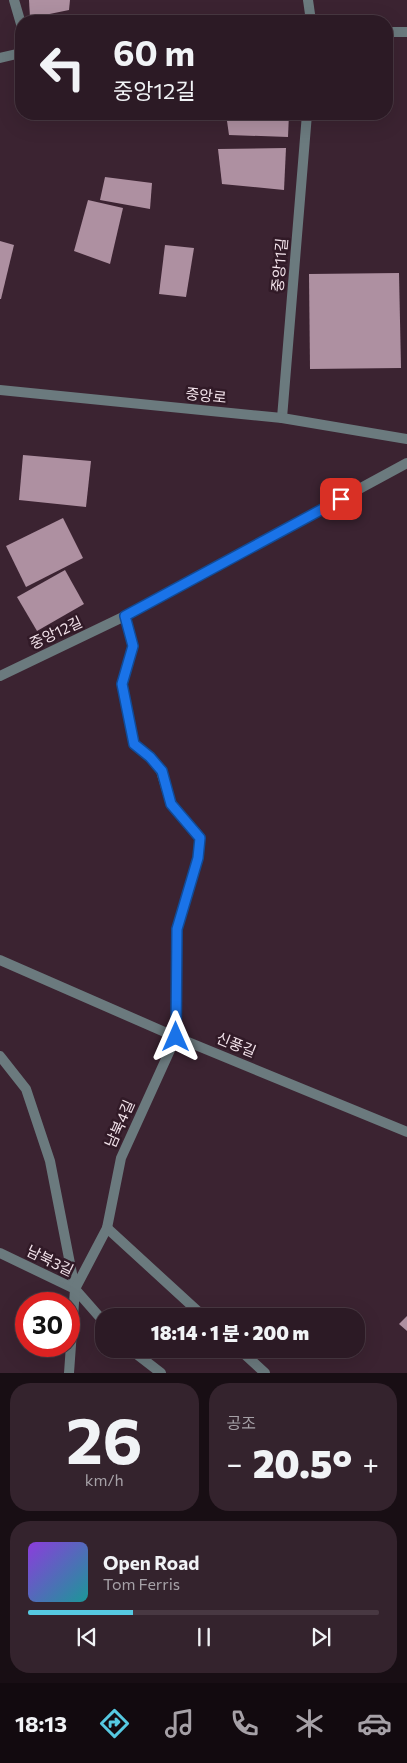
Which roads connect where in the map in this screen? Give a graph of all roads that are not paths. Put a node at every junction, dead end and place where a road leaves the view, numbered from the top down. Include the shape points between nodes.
1 (14, 0) edge
2 (308, 0) edge
3 (18, 15) edge
4 (310, 15) edge
5 (393, 32) edge
6 (407, 32) edge
7 (15, 54) edge
8 (0, 58) edge
9 (307, 120) edge
10 (0, 390) edge
11 (282, 418) junction
12 (407, 439) edge
13 (407, 463) edge
14 (125, 616) junction
15 (0, 676) edge
16 (0, 960) edge
17 (176, 1037) junction
18 (0, 1056) edge
19 (407, 1132) edge
20 (107, 1228) junction
21 (0, 1253) edge
22 (75, 1290) junction
23 (195, 1308) edge
24 (95, 1312) edge
25 (142, 1358) edge
26 (249, 1358) edge
27 (69, 1373) edge
28 (161, 1373) edge
29 (265, 1373) edge

1 - 3 street
2 - 4 street
5 - 6 street
7 - 8 street
9 - 11 street, 중앙11길
10 - 11 street, 중앙로
11 - 12 street, 중앙로
13 - 14 street, 중앙12길
14 - 15 street, 중앙12길
14 - 17 street via 133,646 122,684 134,744 162,771 171,804 200,838 198,858 177,929
16 - 17 street, 신풍길
17 - 19 street, 신풍길
17 - 20 street, 남북4길 via 121,1158
18 - 22 street via 26,1088 50,1161
20 - 22 street, 남북4길
20 - 23 street
21 - 22 street, 남북3길
22 - 24 street, 남북3길
22 - 27 street, 남북4길
25 - 28 street
26 - 29 street

